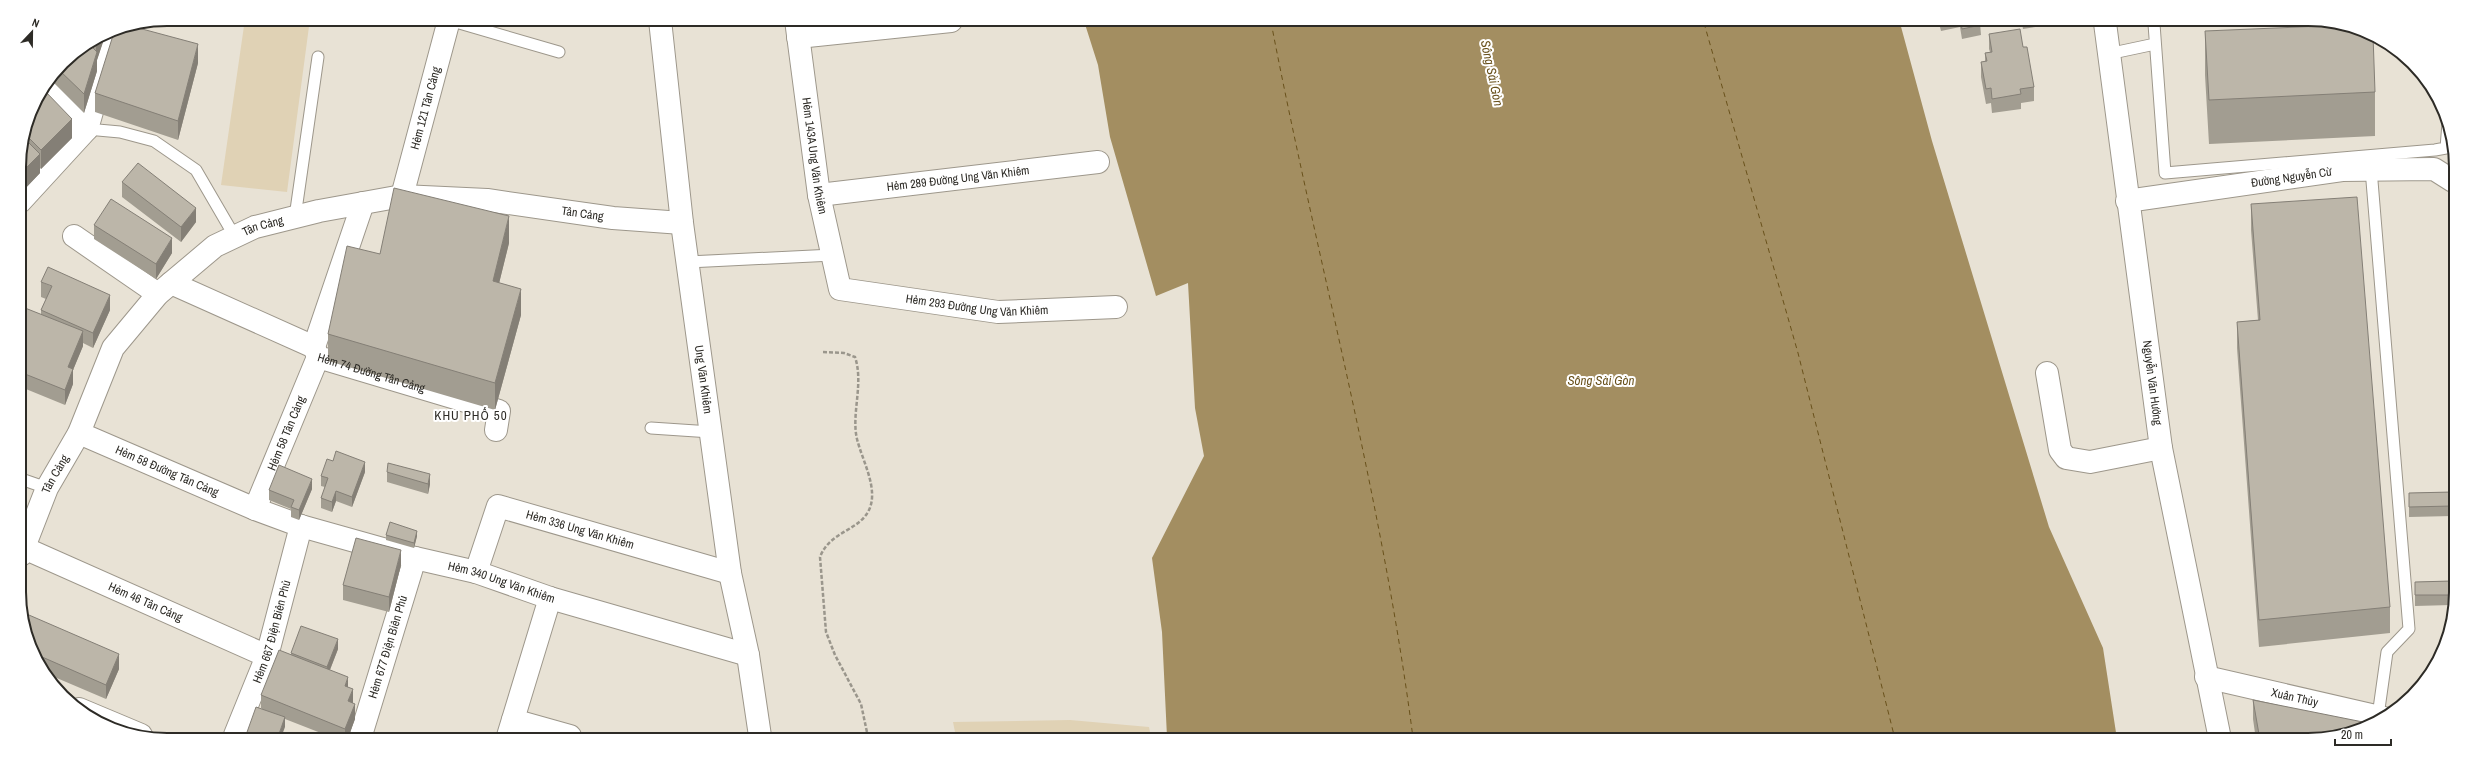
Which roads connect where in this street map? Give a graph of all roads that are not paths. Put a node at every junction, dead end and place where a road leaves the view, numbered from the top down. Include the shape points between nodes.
1 (447, 26) edge
2 (470, 26) edge
3 (661, 26) edge
4 (855, 26) edge
5 (2105, 26) edge
6 (2154, 26) edge
7 (797, 29) edge
8 (114, 37) edge
9 (2156, 44) junction
10 (560, 52) dead end
11 (2108, 54) junction
12 (318, 57) dead end
13 (49, 91) edge
14 (86, 129) junction
15 (2446, 142) edge
16 (2435, 160) junction
17 (1098, 162) dead end
18 (2371, 169) junction
19 (2449, 176) edge
20 (26, 195) edge
21 (819, 195) junction
22 (402, 196) junction
23 (2127, 201) junction
24 (363, 203) junction
25 (295, 217) junction
26 (682, 223) junction
27 (74, 236) dead end
28 (235, 237) junction
29 (833, 255) junction
30 (688, 262) junction
31 (165, 289) junction
32 (840, 290) joint
33 (1116, 307) dead end
34 (316, 352) junction
35 (2047, 373) dead end
36 (651, 428) dead end
37 (496, 430) dead end
38 (711, 432) junction
39 (79, 433) junction
40 (2161, 448) junction
41 (26, 481) edge
42 (47, 488) junction
43 (255, 509) junction
44 (301, 526) junction
45 (26, 544) edge
46 (26, 553) edge
47 (415, 558) junction
48 (476, 572) junction
49 (730, 573) junction
50 (550, 598) junction
51 (748, 655) junction
52 (268, 656) junction
53 (2206, 677) junction
54 (2381, 712) edge
55 (2375, 716) edge
56 (511, 728) edge
57 (236, 733) edge
58 (362, 733) edge
59 (548, 733) edge
60 (760, 733) edge
61 (2218, 733) edge

1 - 22 street, Hẻm 121 Tân Cảng
2 - 10 lane
3 - 26 street, Ung Văn Khiêm
4 - 7 street
5 - 11 street, Nguyễn Văn Hưởng
6 - 9 lane
7 - 21 street, Hẻm 143A Ung Văn Khiêm
8 - 14 street
9 - 11 lane
9 - 16 lane via 2165,173
11 - 23 street, Nguyễn Văn Hưởng
12 - 25 lane
13 - 14 street
14 - 20 street
14 - 28 lane via 120,132 154,140 196,170
15 - 16 lane via 2446,148
16 - 18 street, Đường Nguyễn Cừ
16 - 19 street
17 - 21 street, Hẻm 289 Đường Ung Văn Khiêm
18 - 23 street, Đường Nguyễn Cừ via 2342,170
18 - 54 lane via 2409,629 2387,652
21 - 29 street, Hẻm 143A Ung Văn Khiêm
22 - 24 street, Tân Cảng
22 - 26 street, Tân Cảng via 487,200 613,218
23 - 40 street, Nguyễn Văn Hưởng
24 - 25 street, Tân Cảng
24 - 34 street
25 - 28 street, Tân Cảng via 255,227
26 - 30 street, Ung Văn Khiêm
27 - 31 street, Hẻm 74 Đường Tân Cảng
28 - 31 street, Tân Cảng via 215,246
29 - 30 lane
29 - 32 street, Hẻm 143A Ung Văn Khiêm
30 - 38 street, Ung Văn Khiêm
31 - 34 street, Hẻm 74 Đường Tân Cảng
31 - 39 street, Tân Cảng via 113,348
32 - 33 street, Hẻm 293 Đường Ung Văn Khiêm via 998,312
34 - 37 street, Hẻm 74 Đường Tân Cảng via 499,411
34 - 43 street, Hẻm 58 Tân Cảng
35 - 40 street via 2060,450 2066,458 2090,462
36 - 38 lane
38 - 49 street, Ung Văn Khiêm
39 - 42 street, Tân Cảng
39 - 43 street, Hẻm 58 Đường Tân Cảng
40 - 53 street, Nguyễn Văn Hưởng
41 - 42 lane
42 - 45 street, Tân Cảng
43 - 44 street, Hẻm 340 Ung Văn Khiêm
44 - 47 street, Hẻm 340 Ung Văn Khiêm
44 - 52 street, Hẻm 667 Điện Biên Phủ
46 - 52 street, Hẻm 46 Tân Cảng
47 - 48 street, Hẻm 340 Ung Văn Khiêm
47 - 58 street, Hẻm 677 Điện Biên Phủ
48 - 49 street, Hẻm 336 Ung Văn Khiêm via 498,506
48 - 50 street, Hẻm 340 Ung Văn Khiêm
49 - 51 street, Ung Văn Khiêm
50 - 51 street, Hẻm 340 Ung Văn Khiêm
50 - 56 street
51 - 60 street, Ung Văn Khiêm
52 - 57 street, Hẻm 667 Điện Biên Phủ
53 - 55 street, Xuân Thủy
53 - 61 street, Nguyễn Văn Hưởng
56 - 59 street

